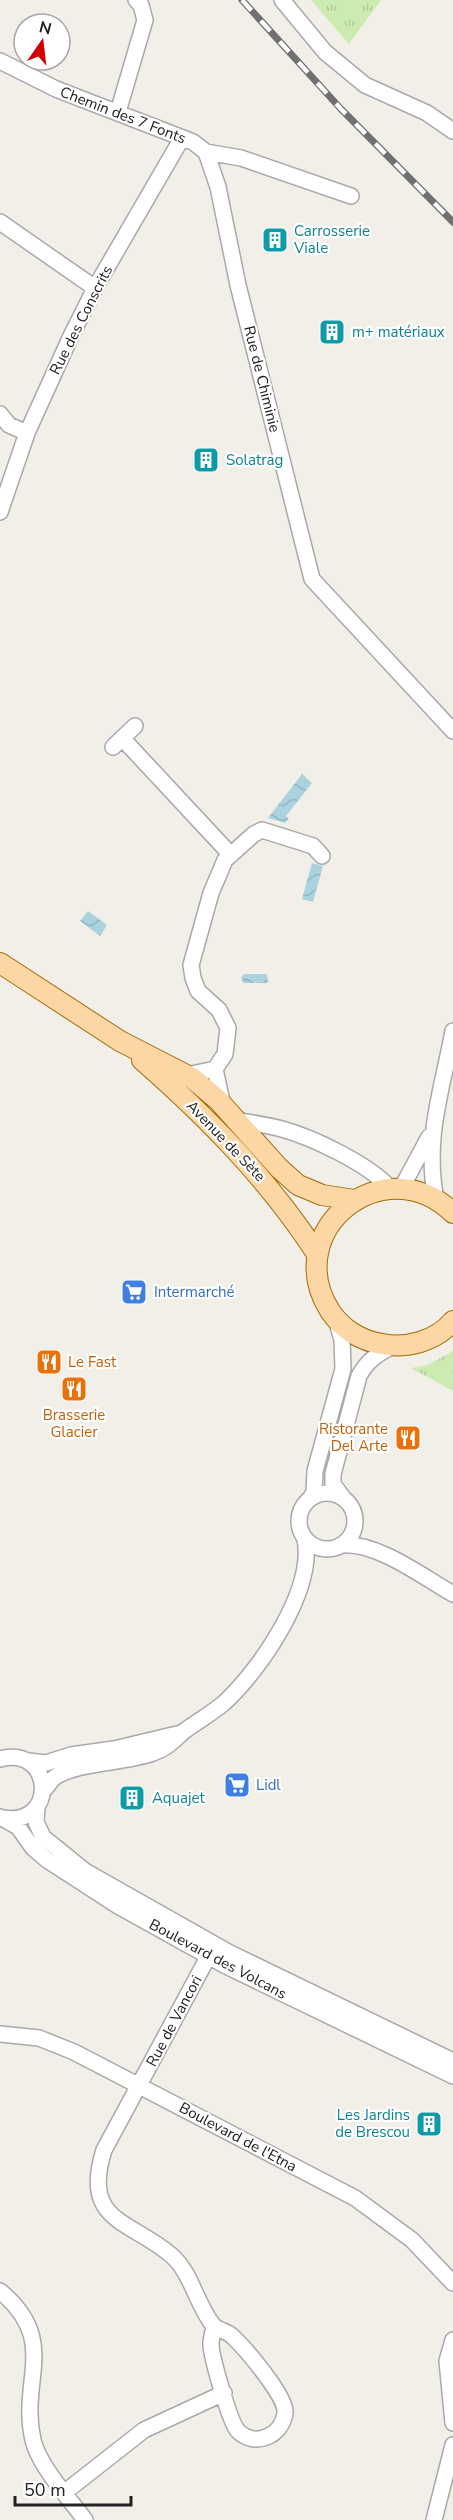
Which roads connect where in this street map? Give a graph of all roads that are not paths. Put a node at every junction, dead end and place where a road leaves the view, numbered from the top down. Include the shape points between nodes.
1 (136, 0) edge
2 (282, 0) edge
3 (0, 61) edge
4 (118, 112) junction
5 (453, 131) edge
6 (182, 138) junction
7 (206, 152) junction
8 (351, 196) dead end
9 (0, 222) edge
10 (95, 288) junction
11 (0, 414) edge
12 (27, 433) junction
13 (0, 512) edge
14 (135, 726) dead end
15 (453, 731) edge
16 (231, 855) junction
17 (322, 856) dead end
18 (0, 963) edge
19 (452, 1040) edge
20 (120, 1041) junction
21 (215, 1069) junction
22 (187, 1075) junction
23 (230, 1113) junction
24 (432, 1131) junction
25 (395, 1189) junction
26 (354, 1200) junction
27 (436, 1200) junction
28 (453, 1213) edge
29 (317, 1254) junction
30 (336, 1319) junction
31 (453, 1321) edge
32 (393, 1346) junction
33 (310, 1499) junction
34 (344, 1499) junction
35 (355, 1521) junction
36 (305, 1539) junction
37 (336, 1547) junction
38 (385, 1555) junction
39 (301, 1584) junction
40 (453, 1594) edge
41 (183, 1732) junction
42 (0, 1759) edge
43 (28, 1761) junction
44 (43, 1791) junction
45 (37, 1806) junction
46 (0, 1817) edge
47 (208, 1957) junction
48 (0, 2034) edge
49 (453, 2061) edge
50 (453, 2076) edge
51 (139, 2085) junction
52 (453, 2283) edge
53 (0, 2291) edge
54 (214, 2326) junction
55 (453, 2340) edge
56 (224, 2393) junction
57 (453, 2422) edge
58 (453, 2445) edge
59 (65, 2492) junction
60 (85, 2520) edge
61 (434, 2520) edge

1 - 4 street via 145,20
2 - 5 street via 325,52 365,85 427,113
3 - 4 street, Chemin des 7 Fonts
4 - 6 street, Chemin des 7 Fonts
6 - 7 street, Chemin des 7 Fonts
6 - 10 street, Rue des Conscrits
7 - 8 street, Chemin des 7 Fonts via 241,158
7 - 15 street, Rue de Chiminie via 218,187 241,296 312,579
9 - 10 street
10 - 12 street, Rue des Conscrits
11 - 12 street via 9,425
12 - 13 street, Rue des Conscrits
14 - 16 street via 118,743
16 - 17 street via 262,830 313,846
16 - 21 street via 211,893 191,964 198,991 219,1010 228,1028 225,1054
18 - 20 main road, Avenue de Sète
19 - 24 street
20 - 22 main road, Avenue de Sète
20 - 29 main road, Avenue de Sète via 178,1091 269,1186
21 - 22 street
21 - 23 street
22 - 23 main road, Avenue de Sète
23 - 25 street via 333,1150
23 - 26 main road, Avenue de Sète via 298,1185 322,1195
24 - 25 street
24 - 27 street
25 - 26 main road via 373,1191
25 - 27 main road
26 - 29 main road via 338,1212 324,1232
27 - 28 main road
29 - 30 main road via 323,1300
30 - 32 main road via 352,1334 372,1343
30 - 33 street via 342,1340 343,1369
31 - 32 main road via 432,1337
32 - 34 street via 376,1355 359,1376 333,1474 333,1484
33 - 34 street via 327,1493
33 - 36 street via 299,1516
34 - 35 street
35 - 37 street via 354,1530
35 - 38 street via 361,1534
36 - 37 street via 313,1546
36 - 39 street via 308,1550
37 - 38 street via 360,1545
37 - 39 street via 321,1556
38 - 40 street
39 - 41 street via 278,1635 259,1664 224,1702
41 - 43 street via 46,1763
41 - 44 street via 154,1753 69,1772 55,1778
42 - 43 street via 18,1757
43 - 44 street via 40,1774
44 - 45 street
45 - 46 street via 22,1818
45 - 49 street, Boulevard des Volcans via 36,1822 43,1837 85,1871 230,1953
46 - 47 street, Boulevard des Volcans via 18,1827 33,1848 78,1882
47 - 50 street, Boulevard des Volcans
47 - 51 street, Rue de Vancori
48 - 51 street, Boulevard de l'Etna via 39,2038
51 - 52 street, Boulevard de l'Etna via 355,2198 412,2240
51 - 54 street, Rue de Vancori via 104,2150 97,2170 98,2191 107,2210 121,2224 172,2256
53 - 59 street via 24,2314 32,2332 33,2440 41,2459
54 - 56 street via 211,2345
54 - 56 street via 231,2335 280,2394 286,2407 284,2422 263,2439 250,2438 238,2431 231,2420
55 - 57 street via 447,2361
56 - 59 street via 144,2430
58 - 61 street
59 - 60 street

